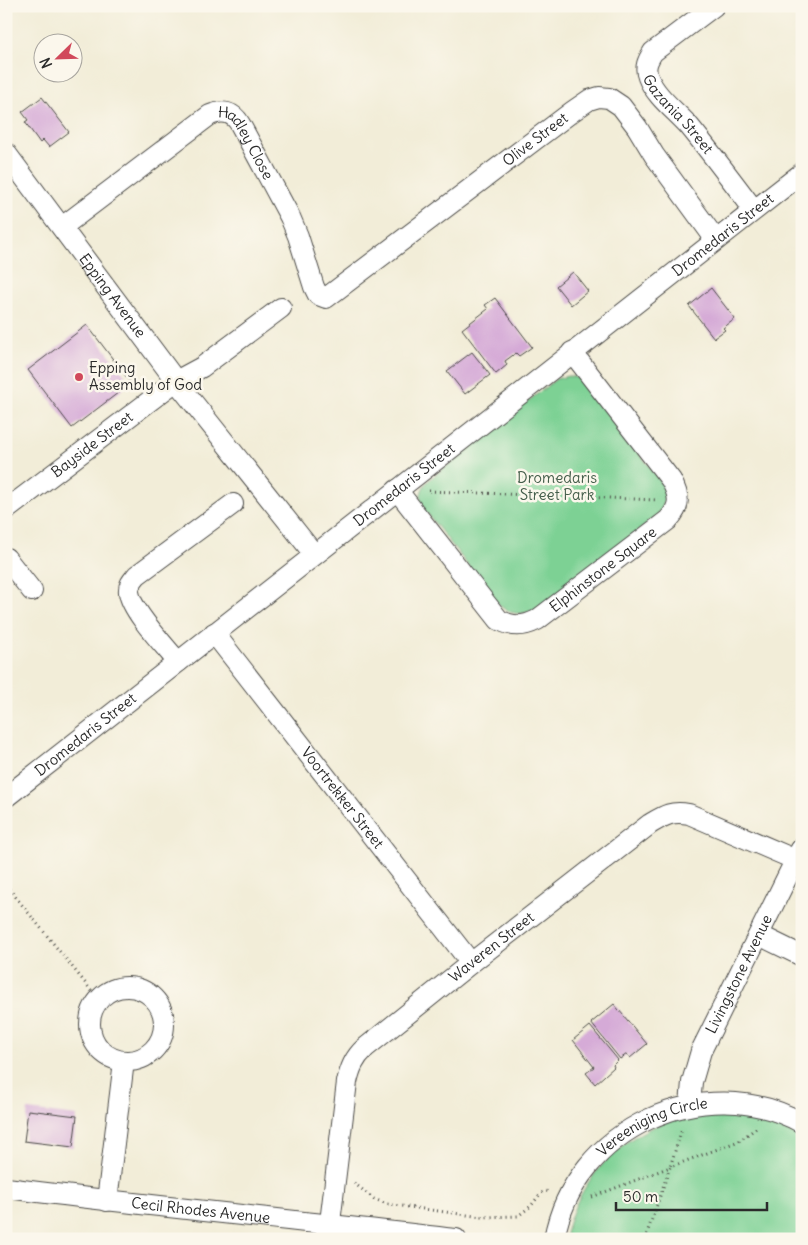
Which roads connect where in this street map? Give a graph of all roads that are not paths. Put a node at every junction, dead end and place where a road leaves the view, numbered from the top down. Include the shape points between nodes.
1 (714, 6) edge
2 (6, 153) edge
3 (802, 173) edge
4 (754, 210) junction
5 (62, 227) junction
6 (716, 240) junction
7 (323, 298) joint
8 (281, 308) dead end
9 (572, 352) junction
10 (176, 381) junction
11 (397, 490) junction
12 (233, 504) dead end
13 (6, 510) edge
14 (314, 554) junction
15 (6, 558) edge
16 (32, 591) dead end
17 (214, 633) junction
18 (178, 662) junction
19 (6, 797) edge
20 (799, 854) edge
21 (759, 935) junction
22 (802, 956) edge
23 (471, 963) junction
24 (124, 1060) junction
25 (690, 1105) junction
26 (802, 1123) edge
27 (6, 1188) edge
28 (107, 1201) junction
29 (329, 1231) edge
30 (456, 1239) edge
31 (554, 1239) edge

1 - 4 street, Gazania Street via 653,52 646,74
2 - 5 street, Epping Avenue
3 - 4 street, Dromedaris Street
4 - 6 street, Dromedaris Street
5 - 7 street, Hadley Close via 210,115 226,112 237,119 290,217 314,287
5 - 10 street, Epping Avenue
6 - 7 street, Olive Street via 621,106 609,98 599,98 589,100 573,111 329,297
6 - 9 street, Dromedaris Street
8 - 10 street, Bayside Street via 202,367
9 - 11 street, Dromedaris Street
9 - 11 street, Elphinstone Square via 671,480 678,501 676,512 668,520 537,620 527,625 508,625 499,620
10 - 13 street, Bayside Street
10 - 14 street, Epping Avenue
11 - 14 street, Dromedaris Street
12 - 18 street via 137,575 128,591 138,613
14 - 17 street, Dromedaris Street
15 - 16 street
17 - 18 street, Dromedaris Street
17 - 23 street, Voortrekker Street
18 - 19 street, Dromedaris Street
20 - 21 street, Livingstone Avenue
20 - 23 street, Waveren Street via 689,814 676,812 665,815
21 - 22 street
21 - 25 street, Livingstone Avenue via 701,1052 692,1082
23 - 29 street, Waveren Street via 356,1058 347,1082
24 - 24 street via 104,1053 90,1028 92,1013 99,1000 110,990 125,986 140,988 153,996 164,1016 164,1031 153,1051 139,1059
24 - 28 street
25 - 26 street, Vereeniging Circle via 713,1102 757,1106
25 - 31 street, Vereeniging Circle via 669,1110 630,1128 597,1154 571,1189
27 - 28 street, Cecil Rhodes Avenue
28 - 29 street, Cecil Rhodes Avenue
29 - 30 street, Cecil Rhodes Avenue

